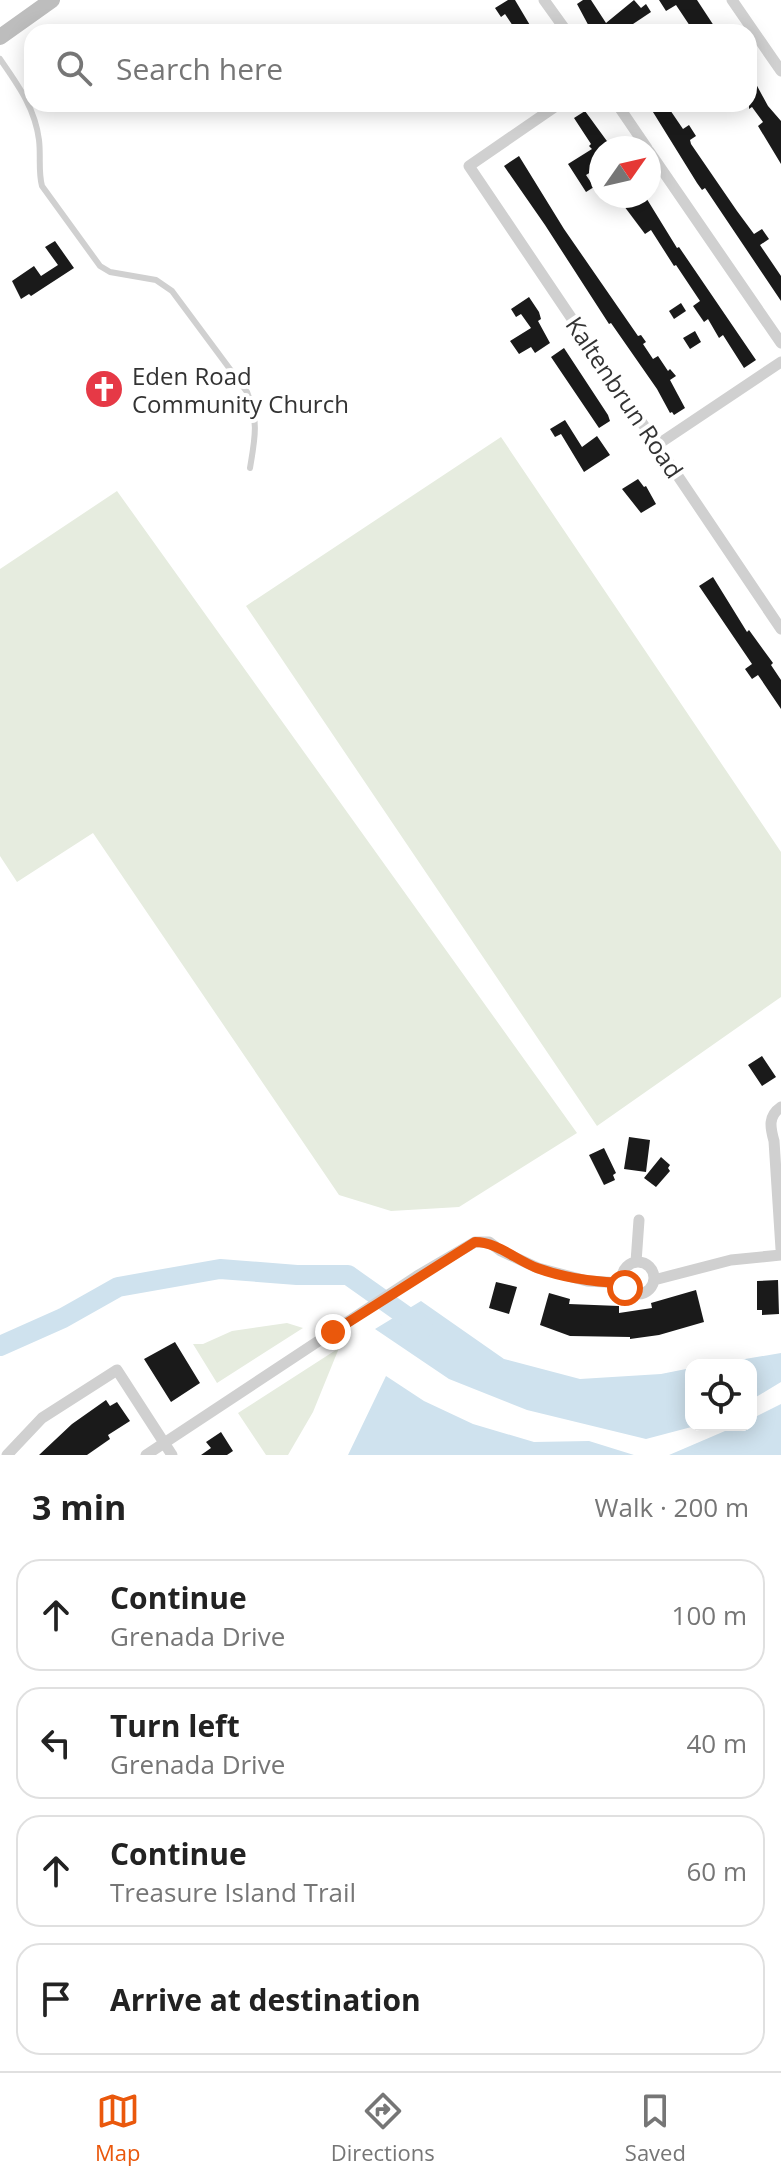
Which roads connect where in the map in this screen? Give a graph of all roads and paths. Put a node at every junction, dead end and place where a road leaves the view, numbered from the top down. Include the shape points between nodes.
1 (52, 0) edge
2 (544, 0) edge
3 (732, 0) edge
4 (561, 24) edge
5 (749, 24) edge
6 (757, 36) edge
7 (0, 37) edge
8 (0, 59) edge
9 (781, 71) edge
10 (24, 98) edge
11 (33, 112) edge
12 (547, 112) edge
13 (622, 112) edge
14 (639, 136) edge
15 (661, 169) edge
16 (781, 343) edge
17 (781, 362) edge
18 (657, 445) junction
19 (250, 468) dead end
20 (781, 629) edge
21 (781, 1107) edge
22 (639, 1220) dead end
23 (781, 1249) edge
24 (781, 1255) edge
25 (636, 1262) junction
26 (654, 1280) junction
27 (623, 1283) junction
28 (163, 1443) junction
29 (7, 1455) edge
30 (146, 1455) edge
31 (172, 1455) edge

1 - 7 main road
2 - 4 street
3 - 5 street
6 - 9 street
8 - 10 lane
11 - 19 lane via 42,186 92,257 110,272 156,280 172,291 247,392 257,429
12 - 18 street, Kaltenbrun Road via 469,166
13 - 14 street
15 - 16 street
17 - 18 street
18 - 20 street, Kaltenbrun Road
21 - 23 street via 769,1124
22 - 25 street
24 - 26 street via 731,1260
25 - 26 street via 649,1267
25 - 27 street via 625,1269
26 - 27 street via 639,1294 629,1292
27 - 28 street via 587,1281 538,1268 489,1242 475,1242
28 - 29 street via 117,1370 42,1418
28 - 30 street
28 - 31 street

